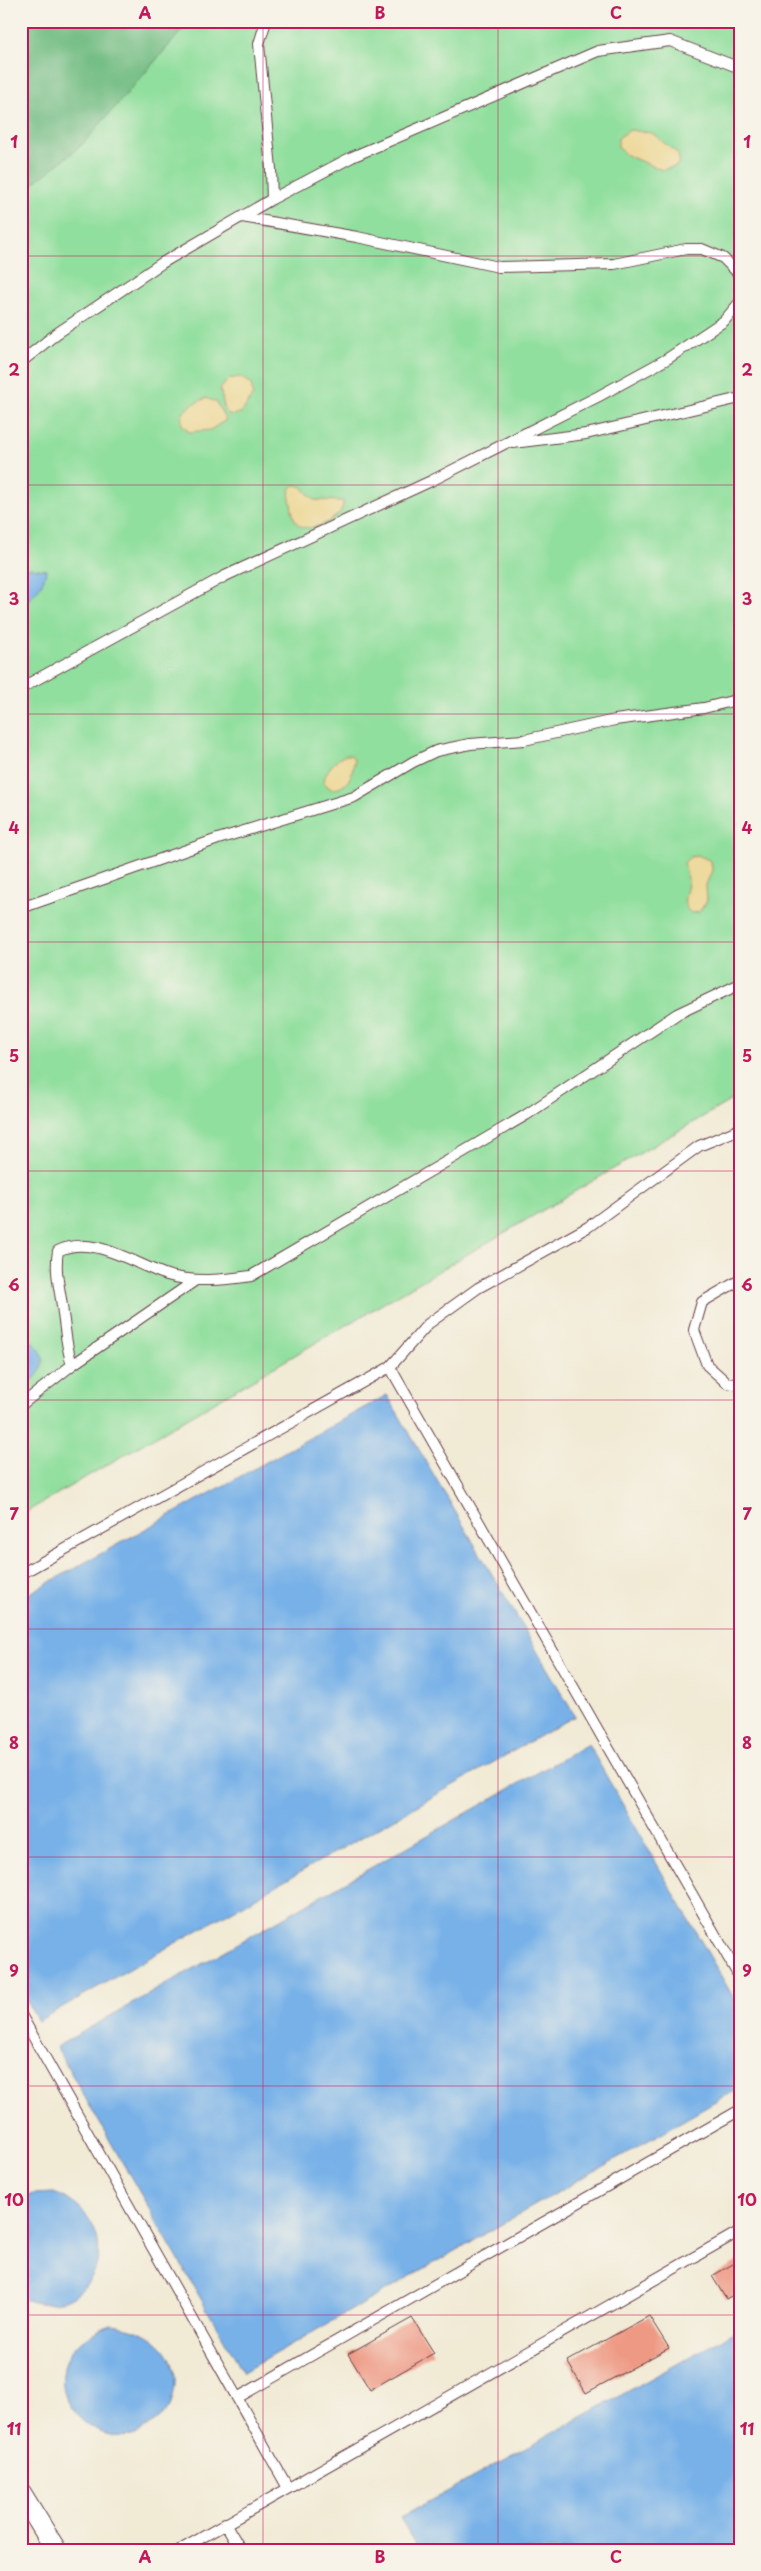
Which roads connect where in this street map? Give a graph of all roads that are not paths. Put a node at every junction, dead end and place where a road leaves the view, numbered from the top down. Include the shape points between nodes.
1 (266, 21) edge
2 (740, 68) edge
3 (272, 199) junction
4 (242, 217) junction
5 (723, 258) junction
6 (740, 267) edge
7 (740, 275) edge
8 (740, 302) edge
9 (21, 362) edge
10 (740, 398) edge
11 (509, 444) junction
12 (21, 688) edge
13 (740, 698) edge
14 (21, 908) edge
15 (740, 984) edge
16 (740, 1129) edge
17 (196, 1280) junction
18 (740, 1280) edge
19 (72, 1364) junction
20 (390, 1367) junction
21 (740, 1386) edge
22 (21, 1405) edge
23 (21, 1574) edge
24 (740, 1978) edge
25 (21, 2016) edge
26 (740, 2110) edge
27 (740, 2231) edge
28 (237, 2398) junction
29 (288, 2488) junction
30 (21, 2493) edge
31 (225, 2523) junction
32 (56, 2550) edge
33 (180, 2550) edge
34 (241, 2550) edge

1 - 3 lane via 259,44
2 - 3 lane via 670,41 598,51 352,157
3 - 4 lane
4 - 5 lane via 500,267 614,264 702,249
4 - 9 lane via 162,263 56,334
5 - 6 lane
5 - 7 lane
8 - 11 lane via 724,321 667,359
10 - 11 lane via 586,434
11 - 12 lane via 224,576
13 - 14 lane via 704,708 615,720 524,740 470,744 436,751 354,797 218,839
15 - 17 lane via 677,1014 526,1115 251,1276
16 - 20 lane via 699,1146 588,1227 478,1288 428,1324
17 - 19 lane
17 - 19 lane via 167,1275 125,1255 92,1248 68,1246 58,1251 57,1286 64,1340
18 - 21 lane via 702,1302 694,1330 707,1365 727,1383
19 - 22 lane
20 - 23 lane
20 - 24 lane
25 - 28 lane
26 - 28 lane
27 - 29 lane
28 - 29 lane
29 - 31 lane
30 - 32 street
31 - 33 lane
31 - 34 lane

